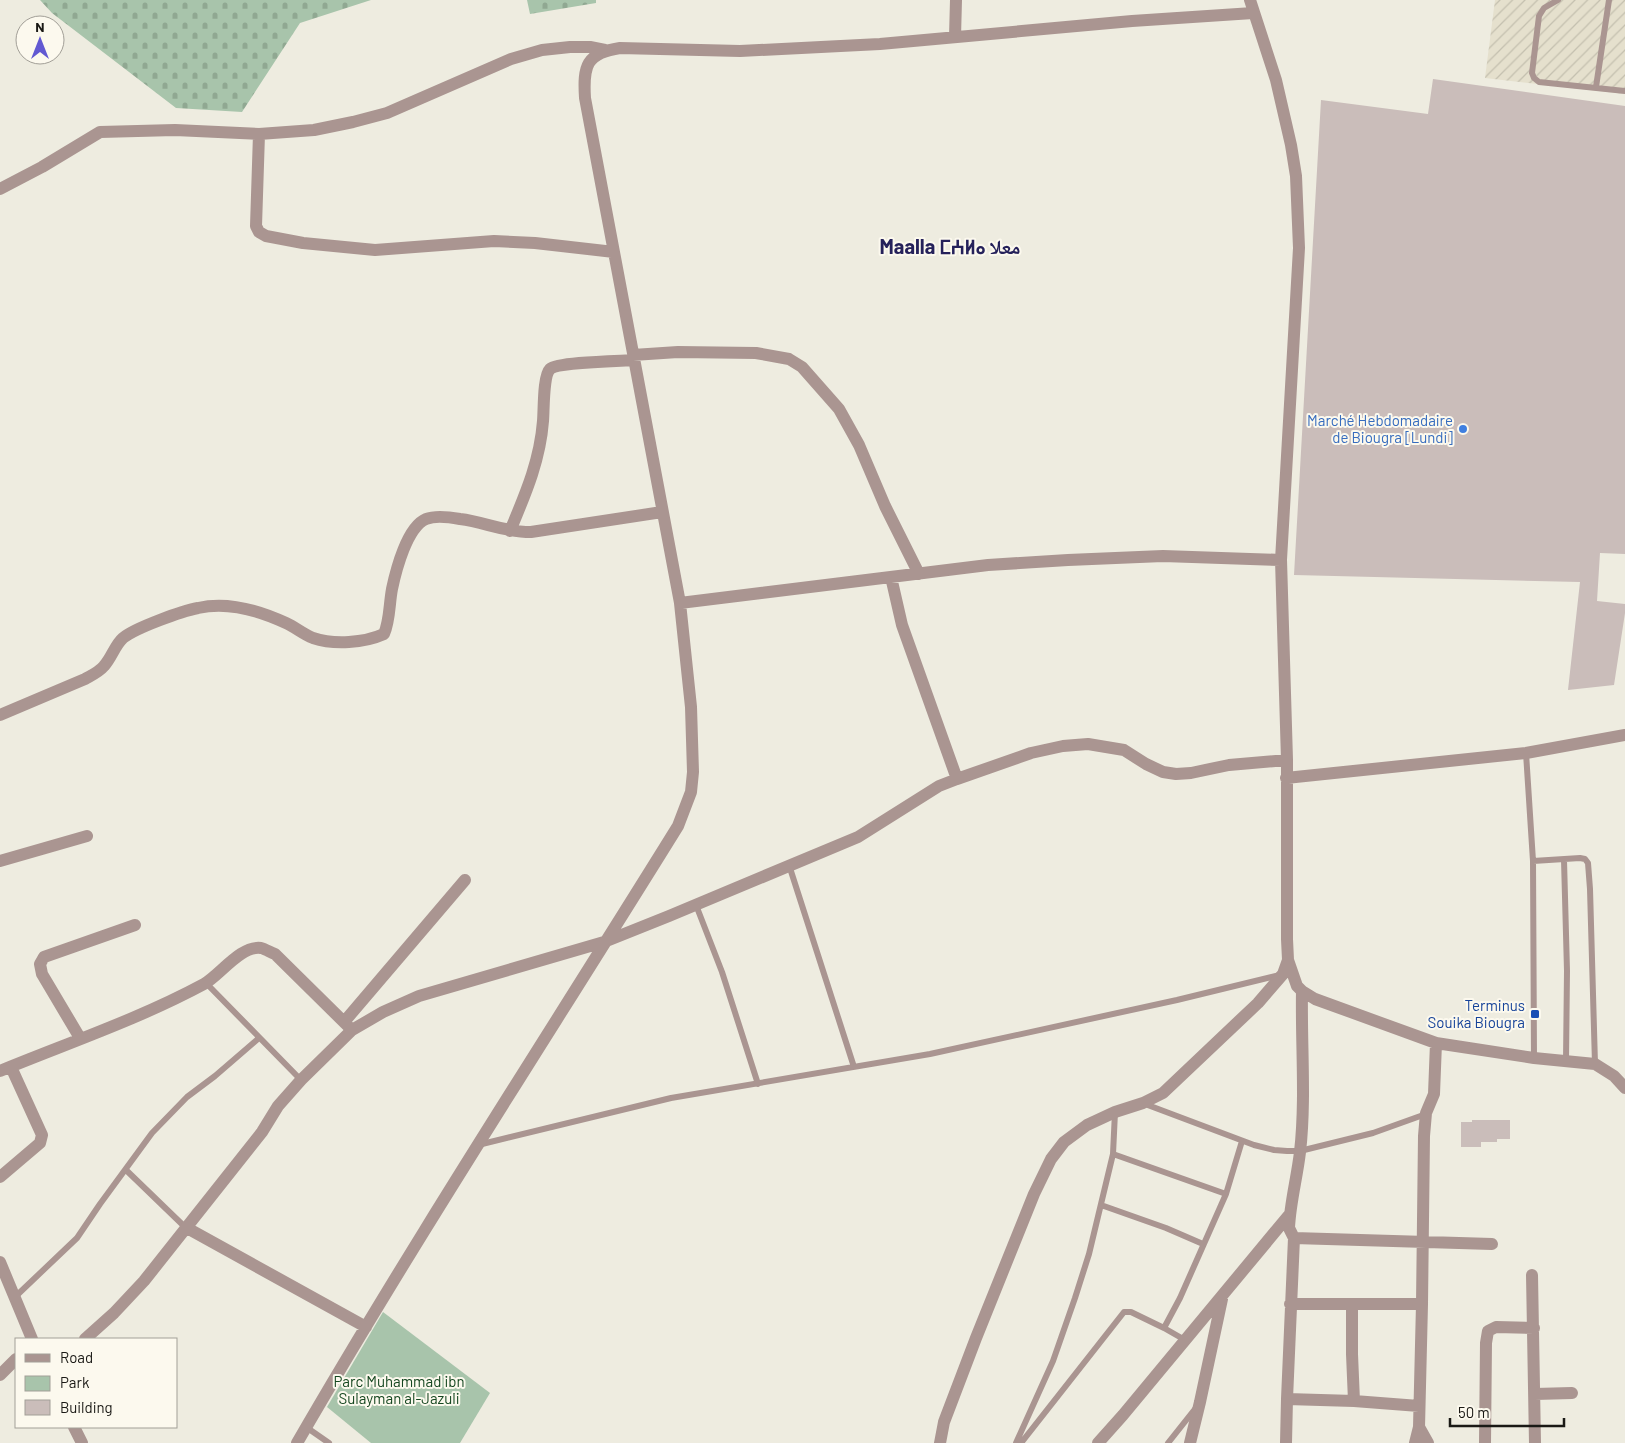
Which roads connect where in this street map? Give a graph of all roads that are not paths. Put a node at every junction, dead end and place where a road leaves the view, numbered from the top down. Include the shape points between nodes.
1 (956, 0) edge
2 (1250, 0) edge
3 (1558, 0) edge
4 (1609, 0) edge
5 (1254, 13) junction
6 (955, 37) junction
7 (605, 50) junction
8 (1596, 87) junction
9 (1625, 91) edge
10 (260, 134) junction
11 (0, 189) edge
12 (614, 252) junction
13 (634, 358) junction
14 (662, 512) junction
15 (510, 531) junction
16 (1281, 560) junction
17 (919, 574) junction
18 (891, 577) junction
19 (680, 603) junction
20 (0, 715) edge
21 (1625, 735) edge
22 (1526, 753) junction
23 (1287, 760) junction
24 (1286, 778) junction
25 (957, 779) junction
26 (87, 836) dead end
27 (1564, 860) junction
28 (0, 861) edge
29 (1533, 861) junction
30 (789, 865) junction
31 (465, 880) dead end
32 (696, 905) junction
33 (136, 925) dead end
34 (604, 942) junction
35 (1288, 960) junction
36 (1283, 974) junction
37 (206, 983) junction
38 (1302, 991) junction
39 (348, 1026) junction
40 (80, 1038) junction
41 (259, 1038) junction
42 (1436, 1043) junction
43 (1534, 1058) junction
44 (1566, 1061) junction
45 (1595, 1064) junction
46 (854, 1067) junction
47 (6, 1069) edge
48 (301, 1080) junction
49 (758, 1084) junction
50 (1625, 1088) edge
51 (1143, 1103) junction
52 (1116, 1112) junction
53 (1426, 1114) junction
54 (1242, 1141) junction
55 (477, 1145) junction
56 (1300, 1151) junction
57 (1113, 1154) junction
58 (126, 1170) junction
59 (0, 1177) edge
60 (1226, 1194) junction
61 (1101, 1205) junction
62 (1290, 1215) junction
63 (187, 1228) junction
64 (1294, 1238) junction
65 (1422, 1241) junction
66 (1203, 1244) junction
67 (1492, 1244) dead end
68 (0, 1262) edge
69 (1532, 1275) dead end
70 (14, 1298) junction
71 (1222, 1298) junction
72 (1290, 1304) junction
73 (1352, 1304) junction
74 (1422, 1304) junction
75 (366, 1327) junction
76 (1164, 1328) junction
77 (1534, 1328) junction
78 (32, 1338) edge
79 (86, 1338) edge
80 (1185, 1340) junction
81 (15, 1361) edge
82 (0, 1375) edge
83 (1572, 1393) dead end
84 (1535, 1394) junction
85 (1287, 1399) junction
86 (1354, 1401) junction
87 (1200, 1402) junction
88 (1419, 1406) junction
89 (306, 1427) junction
90 (1419, 1427) junction
91 (74, 1428) edge
92 (82, 1443) edge
93 (297, 1443) edge
94 (329, 1443) edge
95 (940, 1443) edge
96 (1016, 1443) edge
97 (1021, 1443) edge
98 (1098, 1443) edge
99 (1168, 1443) edge
100 (1190, 1443) edge
101 (1286, 1443) edge
102 (1415, 1443) edge
103 (1428, 1443) edge
104 (1485, 1443) edge
105 (1535, 1443) edge

1 - 6 street
2 - 5 street
3 - 8 lane via 1544,8 1539,16 1534,78 1539,82
4 - 8 lane
5 - 6 street
5 - 16 street via 1280,93 1296,176 1299,248
6 - 7 street via 740,50
7 - 10 street via 570,46 542,50 512,59 387,113 314,130
7 - 12 street via 588,63 584,75
8 - 9 lane
10 - 11 street via 174,130 100,132
10 - 12 street via 256,226 266,236 374,250 494,241
12 - 13 street
13 - 14 street
13 - 15 street via 550,369 542,438 531,480
13 - 17 street via 678,352 756,353 789,359 802,367 839,409
14 - 15 street via 531,532
14 - 19 street
15 - 20 street via 445,517 428,518 418,523 400,561 392,589 388,624 384,634 376,638 326,641 241,607 215,605 196,608 124,637 96,673
16 - 17 street via 1163,556 1078,559
16 - 23 street
17 - 18 street
18 - 19 street
18 - 25 street via 902,625
19 - 34 street via 692,740 691,792 678,826
21 - 22 street
22 - 24 street
22 - 29 lane
23 - 24 street
23 - 25 street via 1176,774 1154,768 1124,750 1088,744 1030,753
24 - 35 street
25 - 30 street via 939,786 858,837
26 - 28 street
27 - 29 lane
27 - 44 lane
27 - 45 lane via 1580,858 1588,864
29 - 43 lane
30 - 32 street
30 - 46 lane
31 - 39 street
32 - 34 street
32 - 49 lane via 722,972
33 - 40 street via 44,957 40,964 42,974
34 - 39 street via 419,996
34 - 55 street
35 - 36 street
35 - 38 street
36 - 46 lane via 1028,1034
36 - 51 street via 1258,1003 1180,1078 1163,1093
37 - 39 street via 244,952 262,948 274,954
37 - 40 street via 139,1015
37 - 41 lane
38 - 42 street via 1329,1005
38 - 56 street via 1304,1066
39 - 48 street
40 - 47 street
41 - 48 lane
41 - 58 lane via 187,1097 152,1133
42 - 43 street
42 - 53 street via 1434,1094
43 - 44 street
44 - 45 street
45 - 50 street
46 - 49 lane
47 - 59 street via 42,1135 40,1143
48 - 63 street
49 - 55 lane via 671,1098
51 - 52 street
51 - 54 lane
52 - 57 lane
52 - 95 street via 1087,1124 1064,1142 1051,1159 976,1338 944,1422
53 - 56 lane via 1373,1133
53 - 65 street
54 - 56 lane via 1274,1150
54 - 60 lane
55 - 75 street
56 - 62 street
57 - 60 lane
57 - 61 lane
58 - 63 lane
58 - 70 lane via 77,1238
60 - 66 lane
61 - 66 lane
61 - 96 lane via 1076,1298 1053,1361
62 - 64 street via 1289,1228
62 - 71 street
63 - 75 street
63 - 79 street via 144,1281
64 - 65 street
64 - 72 street
65 - 67 street
65 - 74 street
66 - 76 lane
68 - 70 street
69 - 77 street
70 - 78 street
71 - 80 street
71 - 87 street
72 - 73 street
72 - 85 street
73 - 74 street
73 - 86 street
74 - 88 street
75 - 89 street
76 - 80 lane
76 - 97 lane via 1131,1312 1124,1312
77 - 84 street
77 - 104 street via 1496,1327 1488,1331
80 - 98 street
81 - 82 street
83 - 84 street
84 - 105 street
85 - 86 street
85 - 101 street
86 - 88 street
87 - 99 lane
87 - 100 street
88 - 90 street
89 - 93 street
89 - 94 lane
90 - 102 street
90 - 103 street
91 - 92 street

